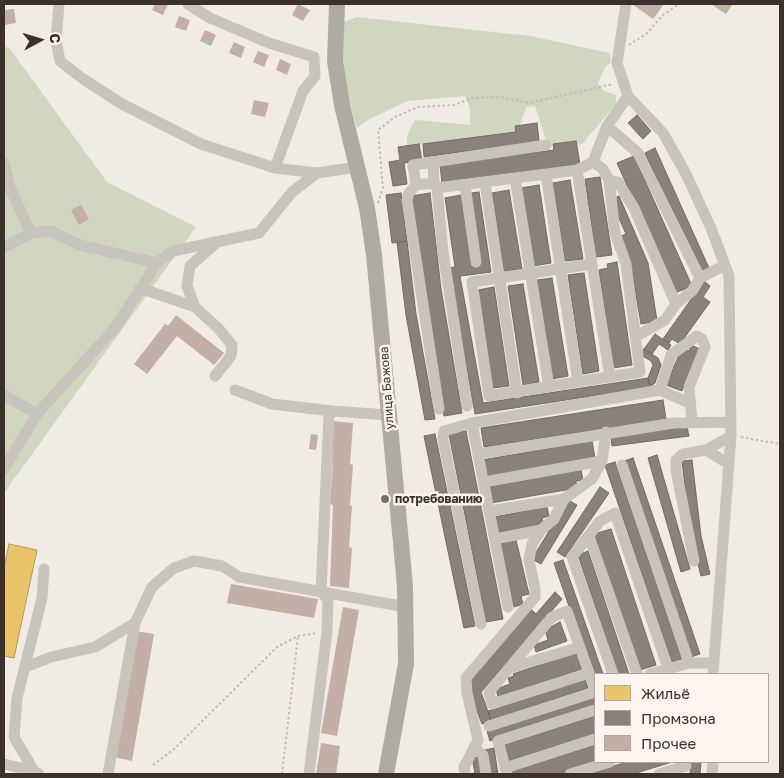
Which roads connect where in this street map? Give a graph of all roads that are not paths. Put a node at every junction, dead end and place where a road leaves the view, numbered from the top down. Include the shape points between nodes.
1 (60, 4) edge
2 (188, 4) edge
3 (337, 4) edge
4 (626, 4) edge
5 (628, 96) junction
6 (607, 126) junction
7 (546, 144) dead end
8 (433, 162) junction
9 (593, 162) junction
10 (4, 163) edge
11 (357, 167) junction
12 (275, 168) junction
13 (577, 170) junction
14 (317, 173) junction
15 (546, 174) junction
16 (515, 178) junction
17 (609, 180) junction
18 (485, 183) junction
19 (416, 185) junction
20 (465, 185) junction
21 (436, 186) junction
22 (31, 233) junction
23 (216, 244) junction
24 (4, 247) edge
25 (476, 262) dead end
26 (157, 263) junction
27 (592, 264) junction
28 (725, 265) junction
29 (561, 268) junction
30 (530, 273) junction
31 (499, 278) junction
32 (700, 278) junction
33 (140, 288) junction
34 (676, 304) junction
35 (195, 307) junction
36 (637, 336) junction
37 (215, 376) dead end
38 (610, 377) junction
39 (578, 382) junction
40 (549, 387) junction
41 (235, 390) dead end
42 (660, 390) junction
43 (517, 393) junction
44 (4, 395) edge
45 (689, 403) junction
46 (468, 406) dead end
47 (439, 409) dead end
48 (332, 411) junction
49 (37, 414) junction
50 (389, 415) junction
51 (692, 421) junction
52 (731, 422) junction
53 (472, 423) junction
54 (606, 432) junction
55 (731, 436) junction
56 (706, 450) junction
57 (478, 454) junction
58 (602, 461) junction
59 (729, 464) junction
60 (622, 465) dead end
61 (4, 469) edge
62 (484, 482) junction
63 (564, 499) junction
64 (490, 511) junction
65 (541, 530) junction
66 (589, 536) junction
67 (495, 538) junction
68 (694, 561) dead end
69 (44, 569) dead end
70 (321, 590) junction
71 (406, 607) junction
72 (508, 607) dead end
73 (135, 623) junction
74 (481, 624) dead end
75 (580, 647) junction
76 (689, 663) junction
77 (26, 667) junction
78 (509, 668) junction
79 (668, 668) junction
80 (713, 668) edge
81 (589, 673) junction
82 (613, 673) edge
83 (637, 673) edge
84 (653, 673) edge
85 (594, 688) edge
86 (594, 691) edge
87 (594, 710) edge
88 (489, 726) dead end
89 (594, 739) edge
90 (474, 747) junction
91 (607, 763) edge
92 (4, 764) edge
93 (685, 767) edge
94 (506, 771) edge
95 (37, 773) edge
96 (108, 774) edge
97 (309, 774) edge
98 (386, 774) edge
99 (465, 774) edge
100 (486, 774) edge
101 (570, 774) edge
102 (659, 774) edge

1 - 12 street via 56,40 60,61 83,79 122,104 201,144
2 - 12 street via 210,18 268,43 314,57 315,76 303,91
3 - 11 highway, улица Бажова via 335,61
4 - 5 street via 617,63
5 - 6 street
5 - 28 street via 663,133 711,228
6 - 9 street
6 - 32 street via 638,152
7 - 8 street
8 - 19 street via 413,165
8 - 21 street
9 - 13 street
9 - 17 street via 603,169
10 - 22 street via 10,188
11 - 14 street
11 - 50 highway, улица Бажова via 367,208 382,318
12 - 14 street
13 - 15 street
13 - 27 street
14 - 23 street via 292,192 259,234
15 - 16 street
15 - 29 street
16 - 18 street
16 - 30 street
17 - 34 street via 618,182 634,208
17 - 36 street via 615,234 626,264
18 - 20 street
18 - 31 street
19 - 21 street
19 - 47 street via 407,200
20 - 21 street
20 - 25 street
21 - 46 street via 443,252
22 - 24 street
22 - 26 street via 51,231 80,244
23 - 26 street via 173,251
23 - 35 street via 190,266 187,286
26 - 33 street
27 - 29 street
27 - 38 street
28 - 32 street
28 - 52 street via 729,276
29 - 30 street
29 - 39 street
30 - 31 street
30 - 40 street
31 - 43 street
31 - 43 street via 472,282 487,387 489,396
32 - 34 street via 692,291
33 - 35 street
33 - 49 street via 115,328
34 - 36 street via 665,320
35 - 37 street via 232,345 231,356
36 - 38 street via 640,372
38 - 39 street
39 - 40 street
40 - 43 street
41 - 48 street via 272,404
42 - 45 street
42 - 45 street via 671,355 697,336 702,338 706,347 689,387
42 - 53 street
44 - 49 street
45 - 51 street
48 - 50 street
48 - 70 street via 329,415 324,492
49 - 61 street
50 - 71 highway, улица Бажова
51 - 52 street
51 - 54 street
52 - 55 street
53 - 57 street
53 - 74 street via 444,431 443,439
54 - 57 street
54 - 58 street
55 - 56 street
55 - 59 street
56 - 59 street
56 - 68 street via 683,454 676,460
57 - 62 street
58 - 62 street
58 - 63 street via 592,479
59 - 80 street
60 - 76 street
62 - 64 street
63 - 64 street
63 - 65 street via 554,519
64 - 67 street
65 - 67 street
65 - 90 street via 529,552 535,597 466,678 478,740
66 - 79 street via 600,521 615,514
66 - 82 street via 572,557
66 - 83 street
67 - 72 street
69 - 77 street via 42,598
70 - 71 street
70 - 73 street via 240,577 222,566 194,561 174,568 152,587
70 - 97 street via 328,600 327,632
71 - 98 highway, улица Бажова via 406,664
73 - 77 street via 95,647 51,657
73 - 96 street
75 - 78 street
75 - 78 street via 567,611 552,617
75 - 81 street
76 - 79 street
76 - 80 street
77 - 95 street via 18,698 14,737
78 - 81 street via 489,692 492,704
79 - 84 street
81 - 85 street
86 - 88 street
87 - 94 street via 498,741
89 - 94 street
90 - 99 street via 464,767
90 - 100 street via 483,755
91 - 101 street
92 - 95 street
93 - 102 street

